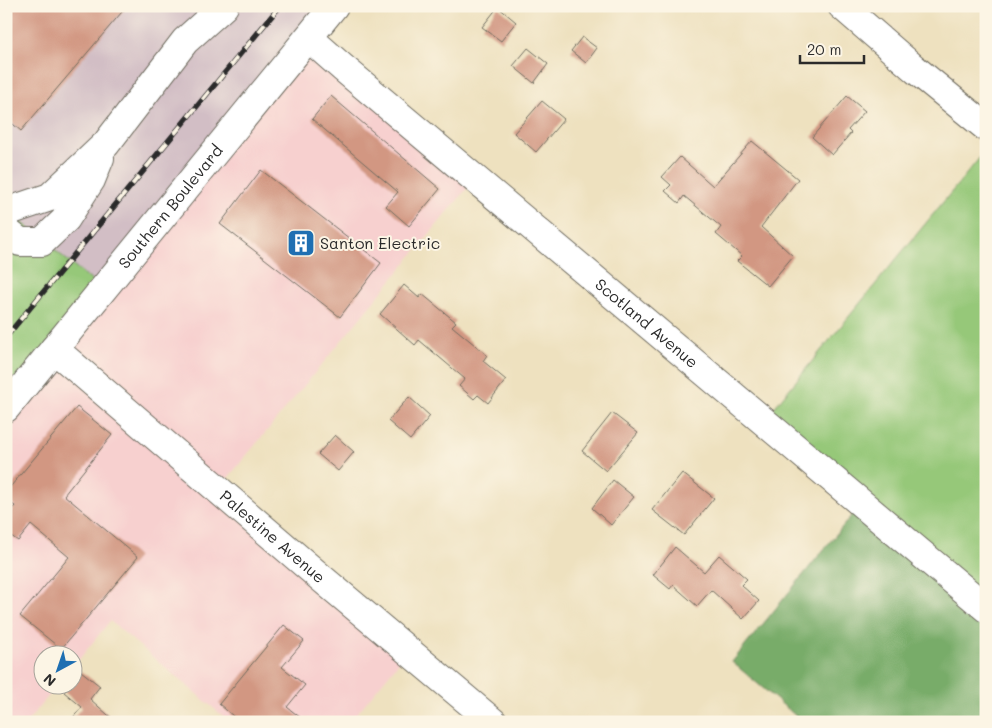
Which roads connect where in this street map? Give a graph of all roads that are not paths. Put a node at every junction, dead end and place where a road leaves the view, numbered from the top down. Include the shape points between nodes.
1 (224, 6) edge
2 (334, 6) edge
3 (842, 6) edge
4 (309, 38) junction
5 (986, 127) edge
6 (106, 144) junction
7 (8, 221) edge
8 (54, 349) junction
9 (6, 408) edge
10 (986, 608) edge
11 (492, 722) edge

1 - 6 street via 185,41
2 - 4 street, Southern Boulevard
3 - 5 street
4 - 8 street, Southern Boulevard
4 - 10 street, Scotland Avenue
6 - 7 street via 50,197
6 - 7 street via 91,180 66,219 42,242 20,242
8 - 9 street, Southern Boulevard
8 - 11 street, Palestine Avenue

